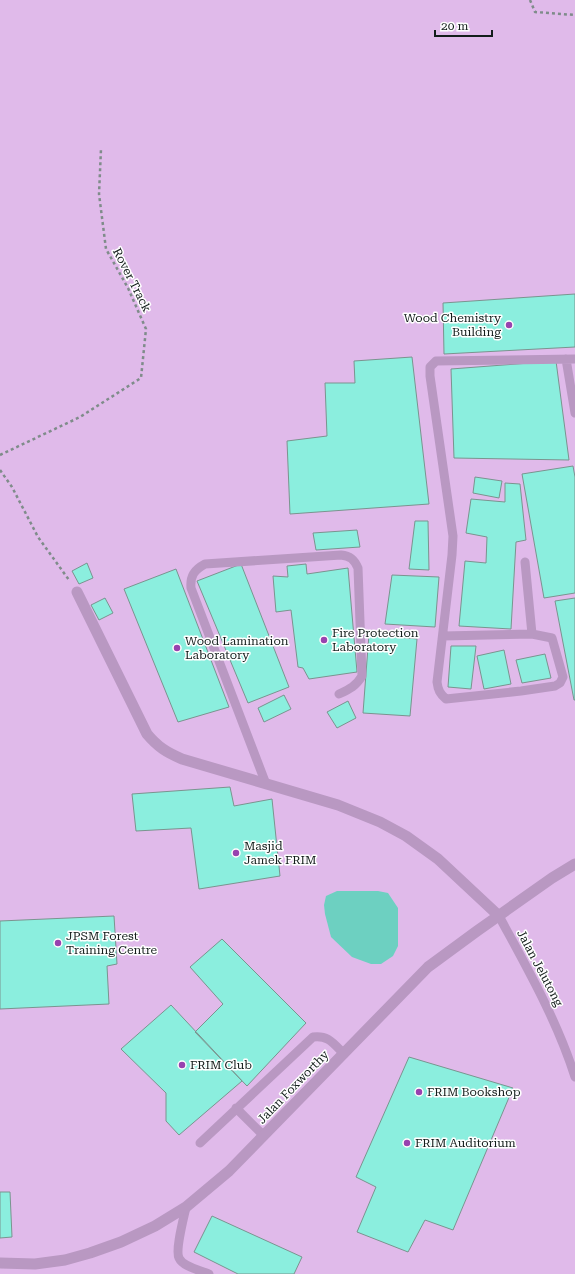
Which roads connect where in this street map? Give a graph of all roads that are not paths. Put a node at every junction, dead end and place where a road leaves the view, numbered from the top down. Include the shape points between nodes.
1 (570, 359) edge
2 (575, 413) edge
3 (525, 562) dead end
4 (77, 592) road end
5 (532, 634) junction
6 (443, 636) junction
7 (340, 694) dead end
8 (266, 784) junction
9 (575, 864) edge
10 (499, 916) junction
11 (344, 1054) junction
12 (575, 1077) edge
13 (236, 1108) junction
14 (264, 1136) junction
15 (200, 1143) dead end
16 (186, 1207) junction
17 (0, 1263) edge
18 (209, 1274) edge

1 - 2 lane
1 - 6 lane via 436,361 430,367 453,536
3 - 5 lane
4 - 8 street via 147,734 156,745 182,759
5 - 6 lane
5 - 6 lane via 552,638 563,678 560,684 446,699 441,695 437,682
7 - 8 lane via 352,688 362,676 358,568 355,561 340,554 205,564 198,568 190,580 191,588
8 - 10 street via 338,805 406,836 438,859
9 - 10 street, Jalan Foxworthy
10 - 11 street, Jalan Foxworthy via 428,967
10 - 12 lane, Jalan Jelutong via 551,1014 567,1050
11 - 13 lane via 328,1038 312,1037
11 - 14 street, Jalan Foxworthy
13 - 14 lane
13 - 15 lane
14 - 16 street, Jalan Foxworthy via 229,1171
16 - 17 street, Jalan Foxworthy via 155,1226 90,1253 35,1264
16 - 18 lane via 177,1250 179,1258 185,1264

